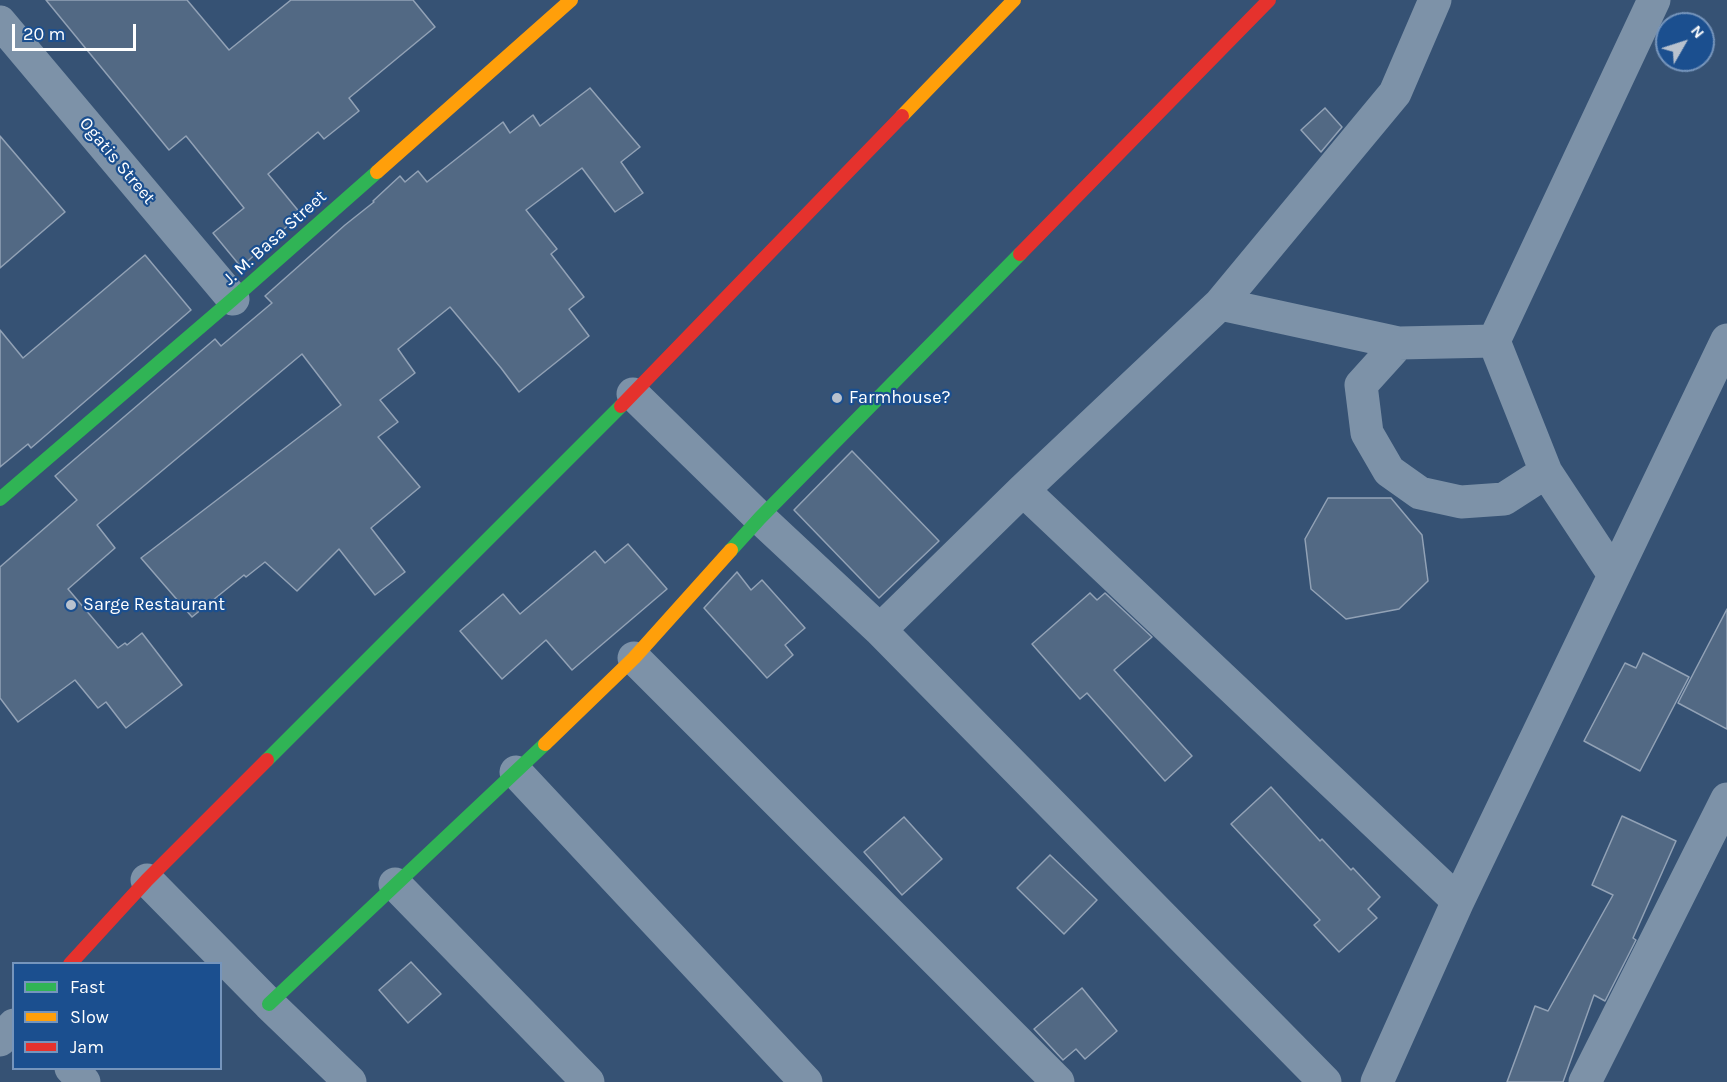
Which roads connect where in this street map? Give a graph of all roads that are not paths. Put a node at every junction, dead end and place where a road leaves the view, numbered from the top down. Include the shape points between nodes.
1 (571, 0) edge
2 (1014, 0) edge
3 (1269, 0) edge
4 (1436, 0) edge
5 (1654, 0) edge
6 (0, 22) edge
7 (233, 299) junction
8 (1220, 304) junction
9 (1727, 340) edge
10 (1494, 341) junction
11 (1399, 343) junction
12 (633, 394) junction
13 (1546, 472) junction
14 (1023, 490) junction
15 (0, 500) edge
16 (760, 518) junction
17 (1614, 575) junction
18 (880, 630) junction
19 (634, 658) junction
20 (516, 772) junction
21 (1727, 799) edge
22 (147, 880) junction
23 (395, 884) junction
24 (1458, 901) junction
25 (71, 962) edge
26 (269, 1004) junction
27 (12, 1027) edge
28 (0, 1040) edge
29 (73, 1070) edge
30 (84, 1082) edge
31 (350, 1082) edge
32 (588, 1082) edge
33 (806, 1082) edge
34 (1058, 1082) edge
35 (1325, 1082) edge
36 (1377, 1082) edge
37 (1585, 1082) edge

1 - 7 street, J. M. Basa Street
2 - 12 street
3 - 16 street
4 - 8 street via 1395,93
5 - 10 street
6 - 7 street, Ogatis Street
7 - 15 street, J. M. Basa Street
8 - 11 street
8 - 14 street
9 - 17 street
10 - 11 street
10 - 13 street
11 - 13 street via 1361,385 1366,433 1389,471 1420,493 1461,502 1504,499
12 - 16 street
12 - 22 street
13 - 17 street
14 - 18 street
14 - 24 street
16 - 18 street
16 - 19 street
17 - 24 street
18 - 35 street
19 - 20 street
19 - 34 street
20 - 23 street
20 - 33 street
21 - 37 street
22 - 25 street
22 - 26 street
23 - 26 street
23 - 32 street
24 - 36 street
26 - 31 street
27 - 28 street
29 - 30 street

